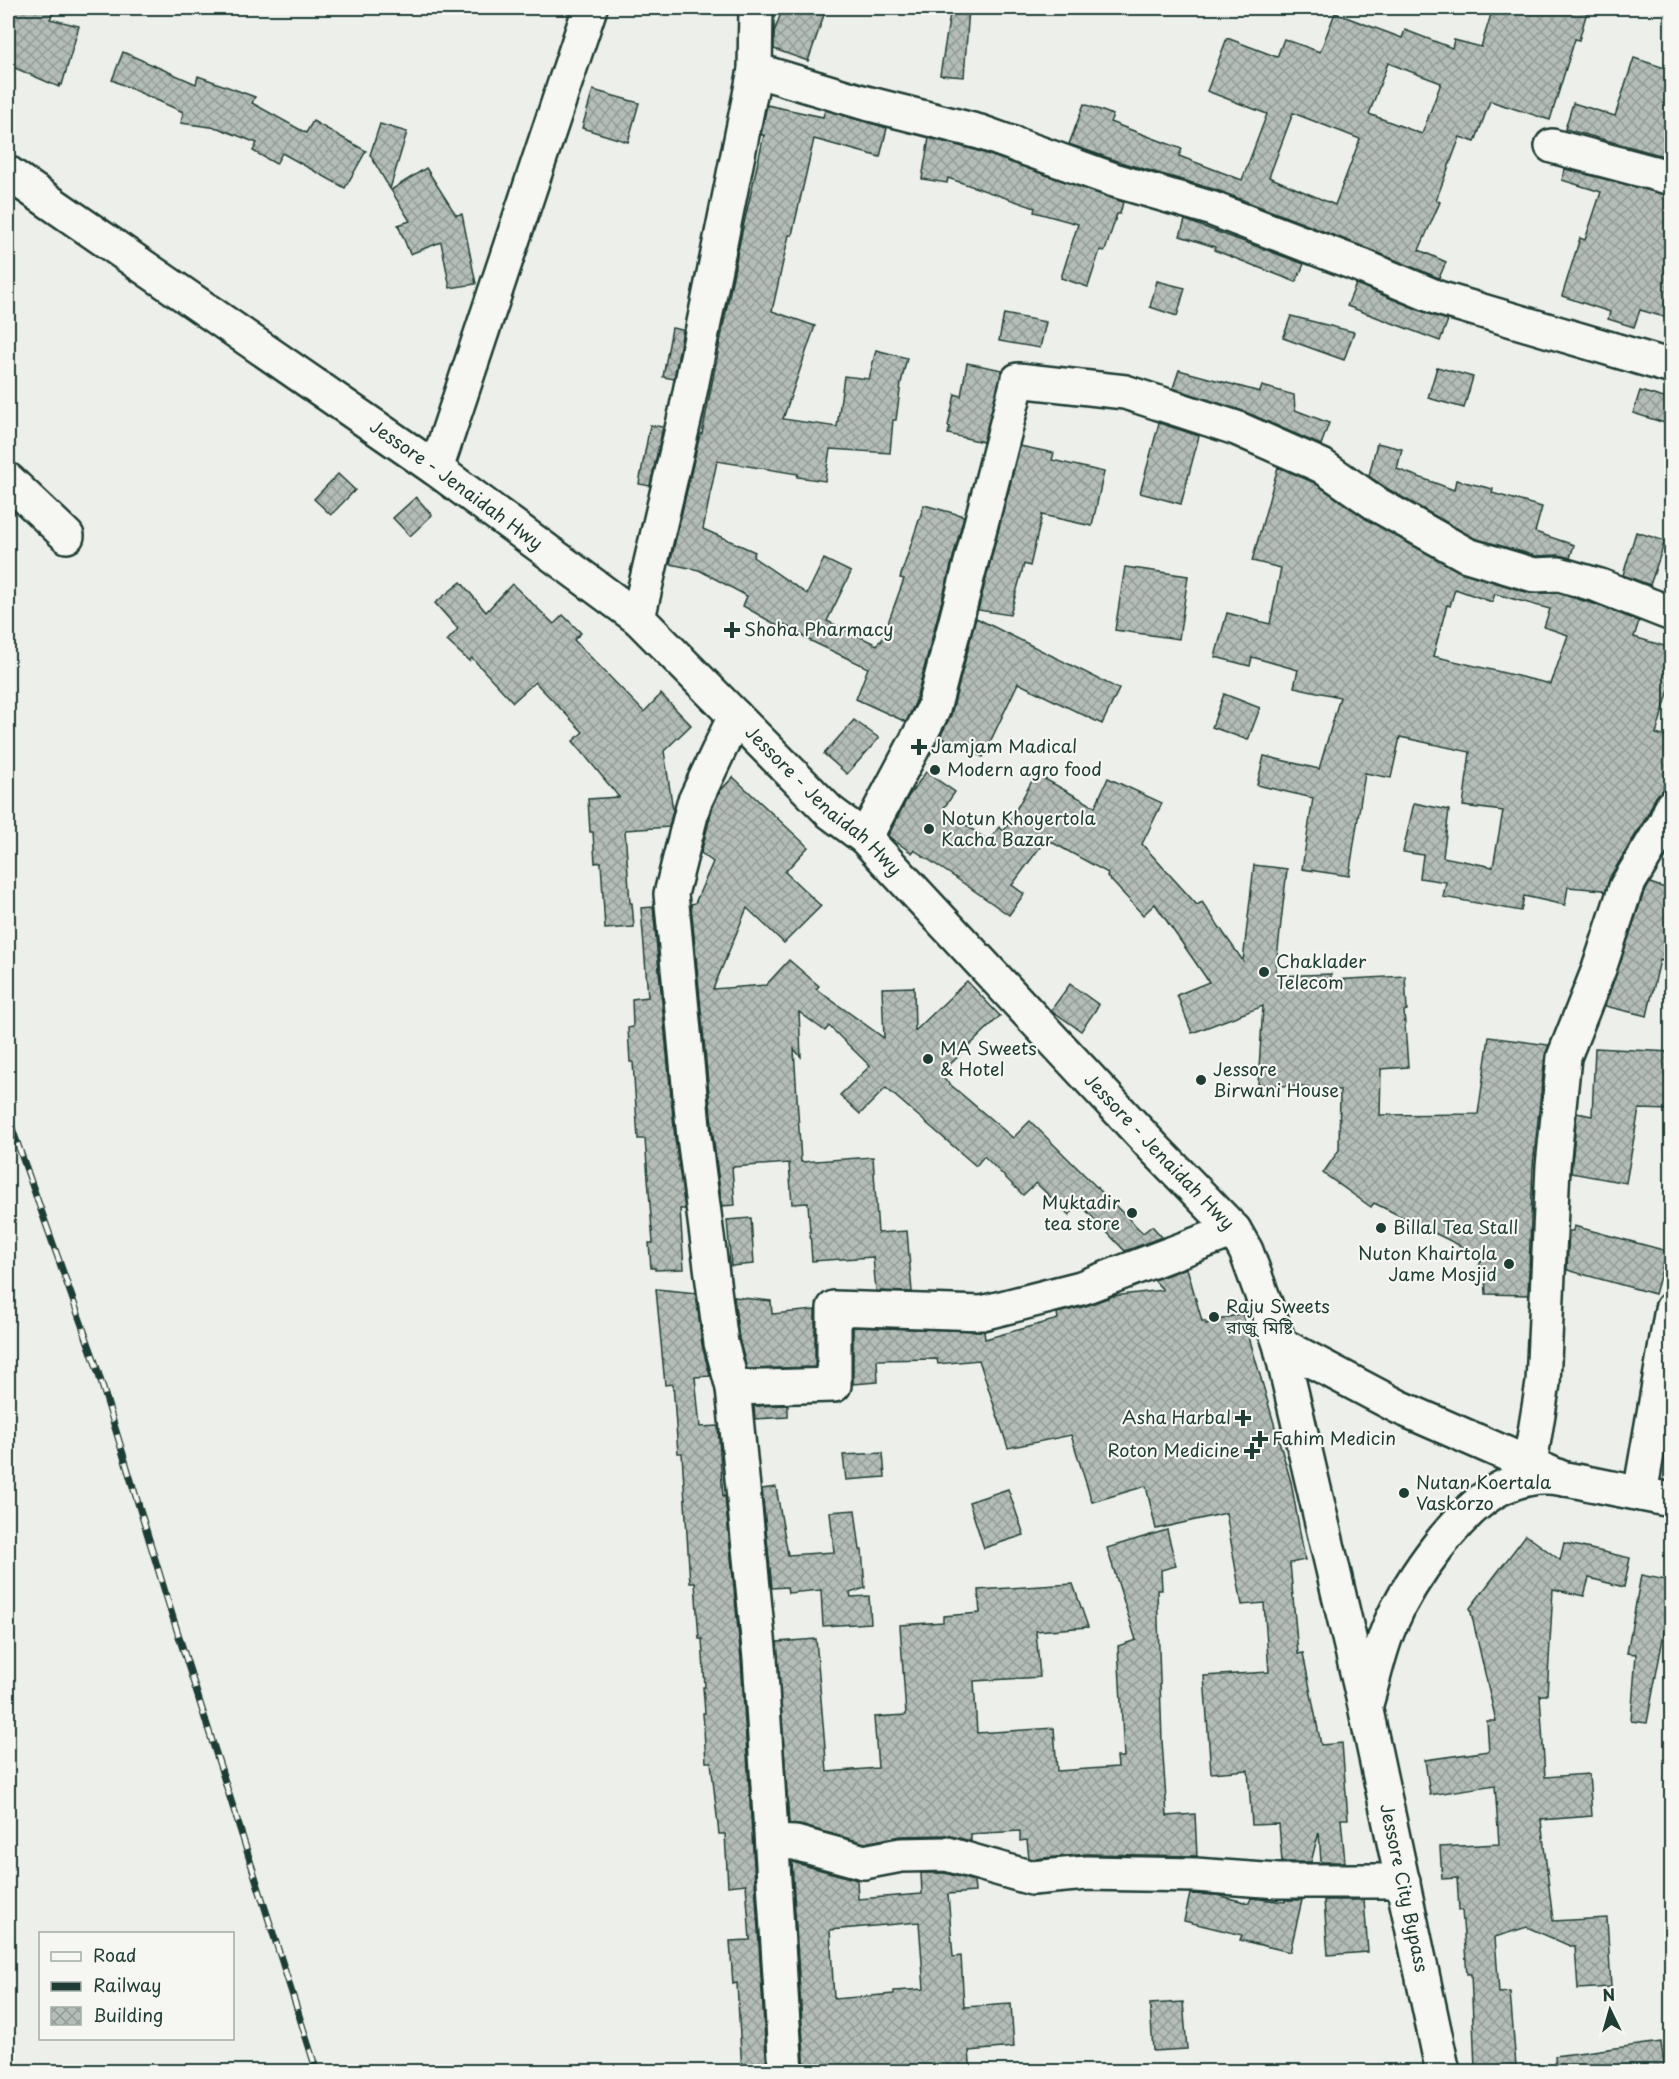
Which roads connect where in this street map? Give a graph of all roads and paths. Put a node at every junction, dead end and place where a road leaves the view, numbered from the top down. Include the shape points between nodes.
1 (590, 8) edge
2 (756, 8) edge
3 (756, 70) junction
4 (1552, 146) dead end
5 (8, 173) edge
6 (1671, 178) edge
7 (1671, 367) edge
8 (436, 469) junction
9 (8, 480) edge
10 (67, 536) dead end
11 (1671, 614) edge
12 (638, 618) junction
13 (735, 716) junction
14 (1669, 818) edge
15 (865, 838) junction
16 (1234, 1230) junction
17 (1671, 1309) edge
18 (1280, 1344) junction
19 (733, 1388) junction
20 (1530, 1463) junction
21 (1564, 1479) junction
22 (1640, 1494) junction
23 (1671, 1500) edge
24 (1365, 1706) junction
25 (772, 1842) junction
26 (1403, 1881) junction
27 (786, 2072) edge
28 (1443, 2072) edge

1 - 8 main road
2 - 3 main road
3 - 7 main road via 980,132 1114,180 1210,208 1438,298
3 - 12 main road via 686,411
4 - 6 main road
5 - 8 main road, Jessore - Jenaidah Hwy
8 - 12 main road, Jessore - Jenaidah Hwy
9 - 10 main road
11 - 15 main road via 1559,574 1534,575 1467,555 1378,506 1322,466 1236,428 1125,392 1018,380 933,710
12 - 13 main road, Jessore - Jenaidah Hwy
13 - 15 main road, Jessore - Jenaidah Hwy via 830,812
13 - 19 main road via 694,803 671,894 694,1137 721,1343
14 - 20 main road via 1626,887 1564,1057 1553,1166 1542,1383
15 - 16 main road, Jessore - Jenaidah Hwy
16 - 18 main road, Jessore - Jenaidah Hwy via 1246,1251
16 - 19 main road via 1081,1288 982,1313 834,1308 834,1385
17 - 22 main road
18 - 20 main road via 1400,1407
18 - 24 main road, Jessore - Jenaidah Hwy
19 - 25 main road via 760,1658
20 - 21 main road
21 - 22 main road
21 - 24 main road via 1546,1477 1505,1486 1472,1509 1454,1529 1400,1604
22 - 23 main road
24 - 26 main road, Jessore City Bypass
25 - 26 main road via 795,1843 864,1862 901,1855 947,1854 1032,1878 1087,1873 1278,1881
25 - 27 main road
26 - 28 main road, Jessore City Bypass

